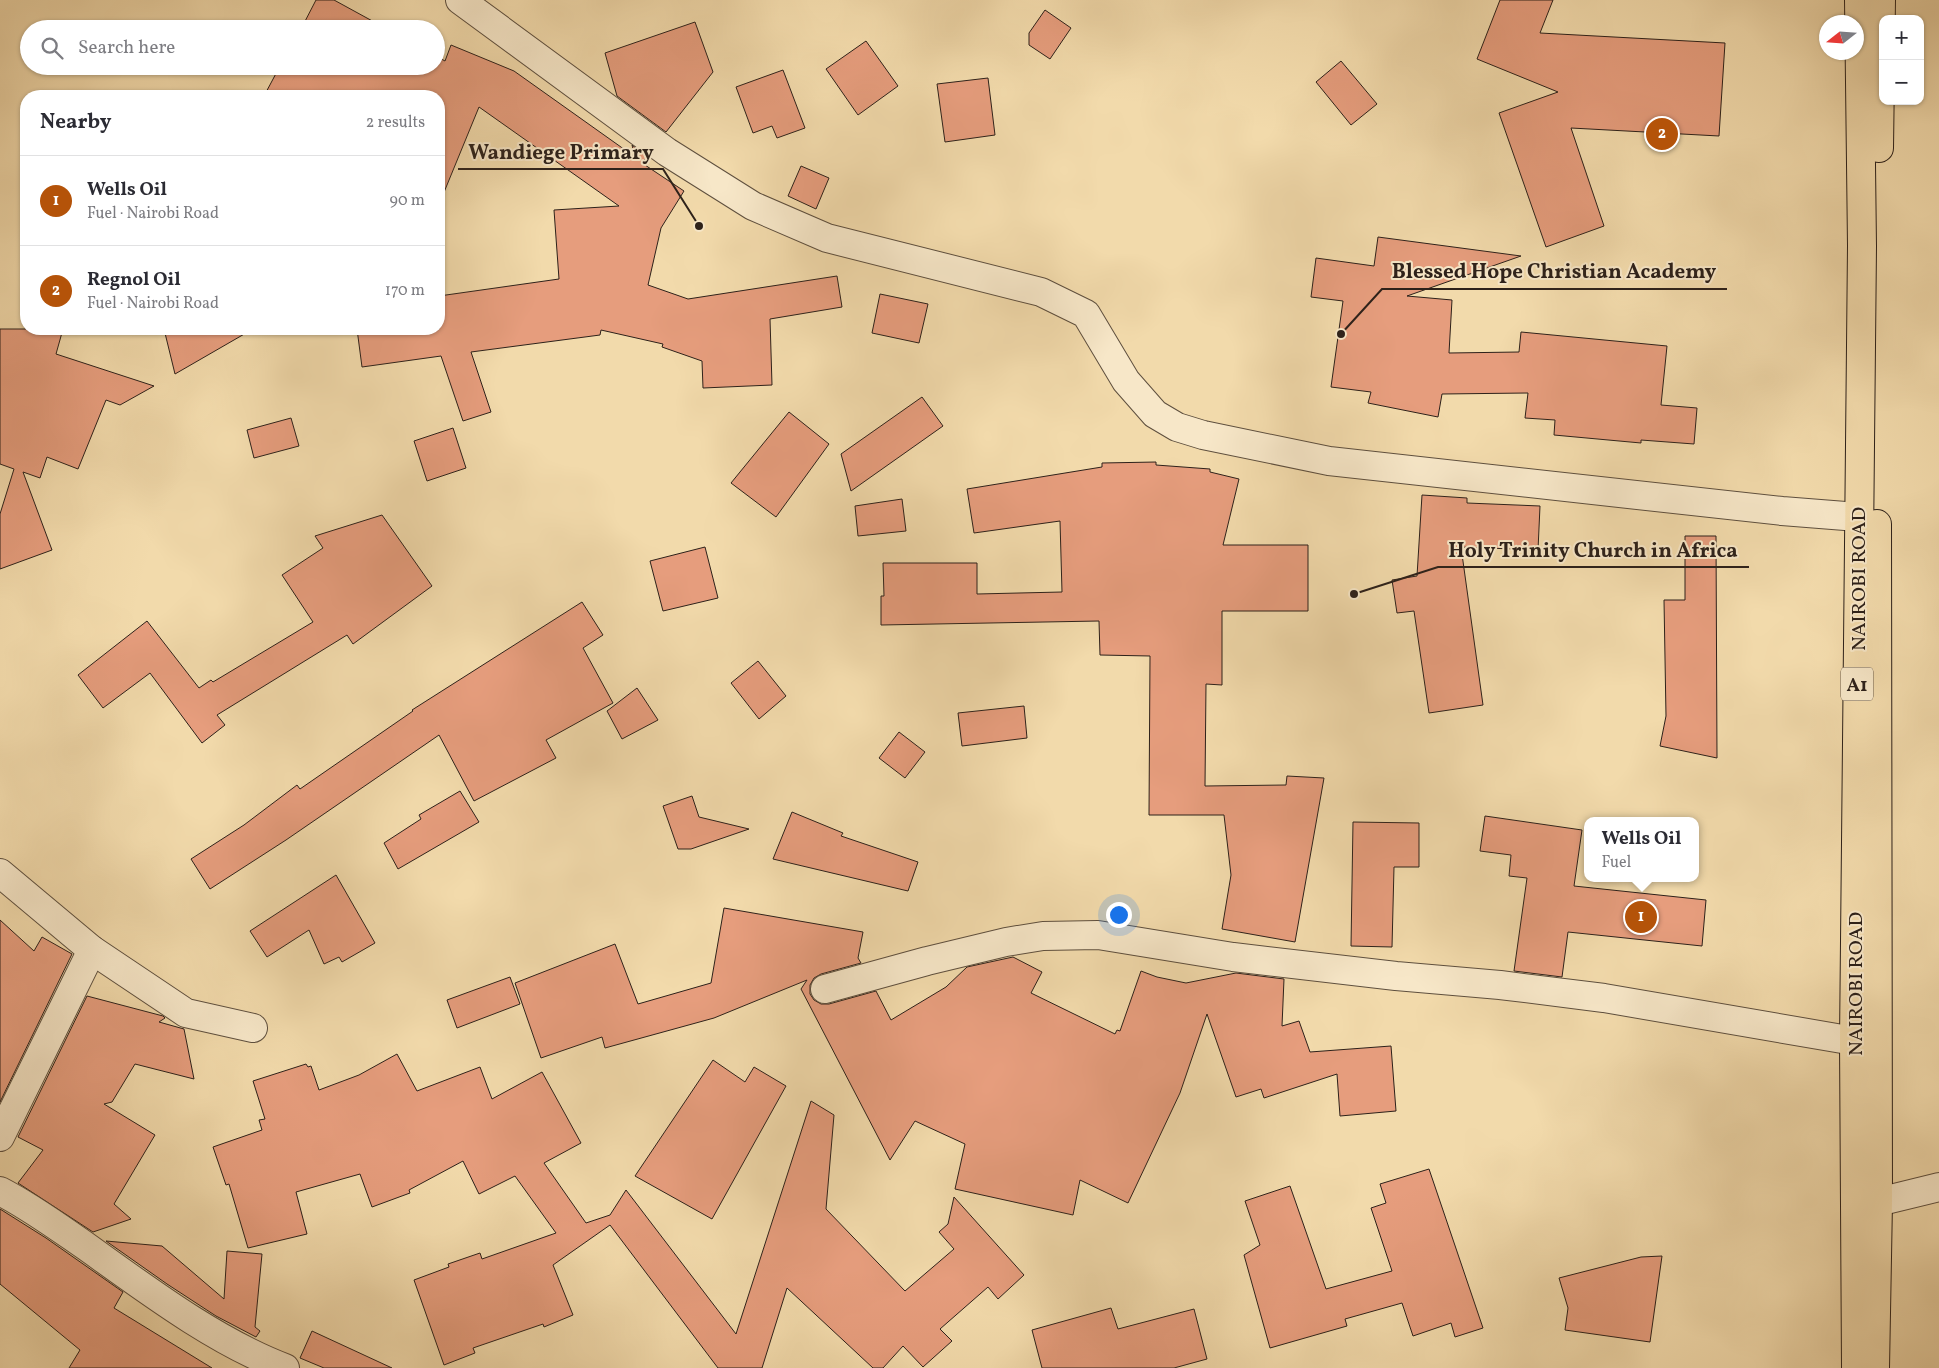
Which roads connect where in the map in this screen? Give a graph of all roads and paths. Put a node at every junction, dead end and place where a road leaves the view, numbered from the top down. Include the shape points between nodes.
1 (460, 0) edge
2 (1859, 0) edge
3 (1881, 0) edge
4 (1858, 517) junction
5 (0, 873) edge
6 (92, 950) junction
7 (825, 988) dead end
8 (254, 1028) dead end
9 (1854, 1041) junction
10 (0, 1137) edge
11 (1939, 1187) edge
12 (0, 1191) edge
13 (1878, 1202) junction
14 (285, 1368) edge
15 (1856, 1368) edge
16 (1875, 1368) edge

1 - 4 street via 667,152 752,206 827,238 1041,292 1086,314 1126,381 1155,414 1176,427 1329,460
2 - 4 highway, NAIROBI ROAD / A1 via 1862,246
3 - 13 highway, NAIROBI ROAD / A1 via 1877,459
4 - 9 highway, NAIROBI ROAD / A1
5 - 6 street
6 - 8 street via 186,1013
6 - 10 street
7 - 9 street via 1006,942 1043,936 1098,935 1233,957 1604,998
9 - 15 highway, NAIROBI ROAD / A1
11 - 13 street
12 - 14 street via 42,1214 182,1313 244,1350
13 - 16 highway, NAIROBI ROAD / A1

